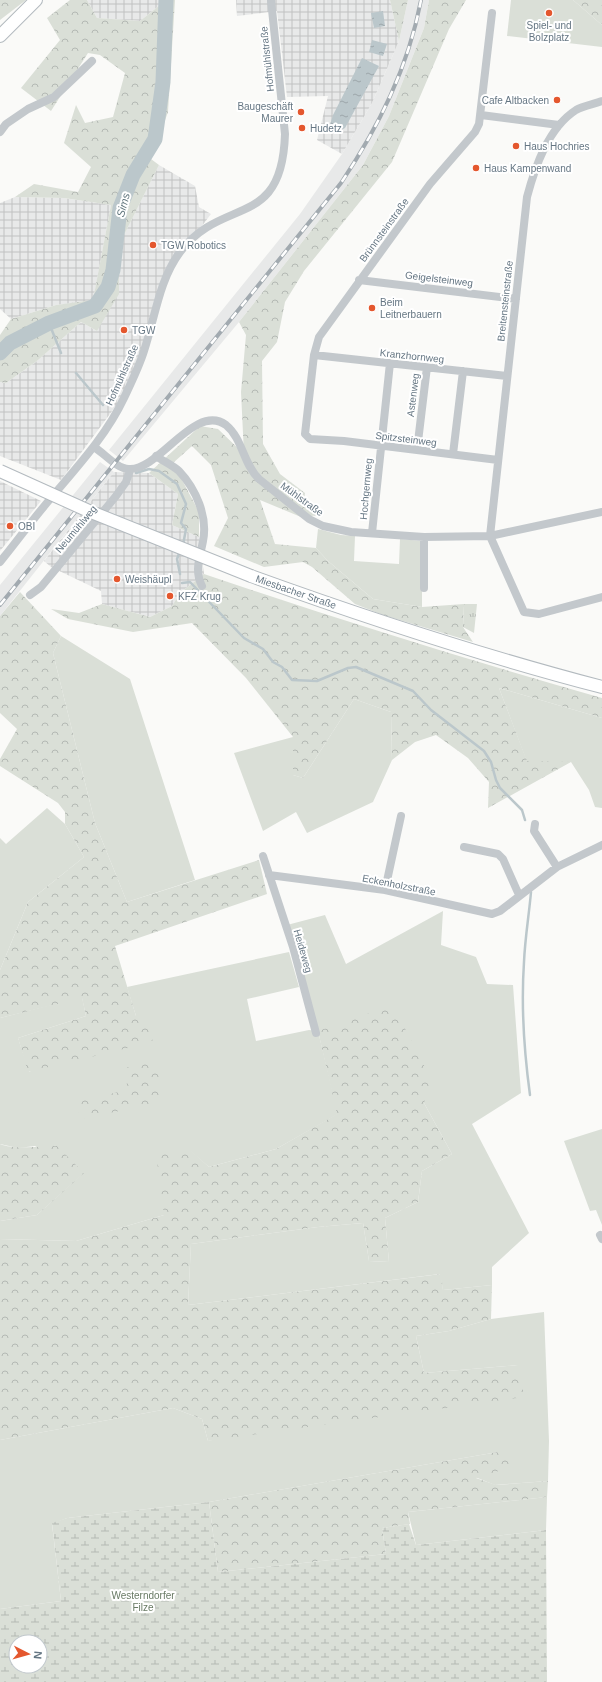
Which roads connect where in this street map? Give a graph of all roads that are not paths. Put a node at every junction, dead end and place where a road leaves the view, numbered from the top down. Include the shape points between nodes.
1 (36, 0) edge
2 (271, 0) edge
3 (492, 13) dead end
4 (0, 36) edge
5 (92, 61) dead end
6 (602, 101) edge
7 (481, 115) junction
8 (559, 125) junction
9 (0, 132) edge
10 (359, 280) junction
11 (516, 299) junction
12 (314, 355) junction
13 (390, 363) junction
14 (426, 367) junction
15 (463, 371) junction
16 (507, 376) junction
17 (310, 439) joint
18 (94, 446) junction
19 (380, 446) junction
20 (417, 450) junction
21 (453, 454) junction
22 (156, 456) junction
23 (498, 460) junction
24 (130, 470) junction
25 (0, 471) edge
26 (602, 512) edge
27 (372, 533) junction
28 (490, 536) junction
29 (424, 537) junction
30 (0, 562) edge
31 (202, 586) dead end
32 (424, 588) dead end
33 (30, 595) dead end
34 (602, 597) edge
35 (602, 687) edge
36 (402, 816) dead end
37 (535, 824) dead end
38 (602, 845) edge
39 (464, 847) dead end
40 (263, 856) dead end
41 (557, 867) junction
42 (269, 875) junction
43 (385, 890) junction
44 (519, 895) junction
45 (316, 1033) dead end

1 - 4 main road
2 - 18 street, Hofmühlstraße via 284,134 284,151 279,176 273,187 255,205 206,228 189,241 171,265 163,283 144,352 127,392
3 - 7 street, Brünnsteinstraße
5 - 9 street via 54,97 28,109 6,124
6 - 8 street, Breitensteinstraße via 578,109
7 - 8 street
7 - 10 street, Brünnsteinstraße via 475,132 430,184
8 - 11 street, Breitensteinstraße via 542,155 527,197
10 - 11 street, Geigelsteinweg
10 - 12 street, Brünnsteinstraße via 319,337
11 - 16 street, Breitensteinstraße
12 - 13 street, Kranzhornweg
12 - 17 street, Brünnsteinstraße via 305,434
13 - 14 street, Kranzhornweg
13 - 19 street, Hochgernweg
14 - 15 street, Kranzhornweg
14 - 20 street, Astenweg
15 - 16 street, Kranzhornweg
15 - 21 street
16 - 23 street, Breitensteinstraße
17 - 19 street, Spitzsteinweg
18 - 24 street
18 - 30 street, Hofmühlstraße
19 - 20 street, Spitzsteinweg
19 - 27 street, Hochgernweg
20 - 21 street, Spitzsteinweg
21 - 23 street, Spitzsteinweg
22 - 24 street, Mühlstraße
22 - 27 street, Mühlstraße via 196,424 212,420 219,422 234,433 252,472 309,519 323,526
22 - 31 street via 178,471 199,501 204,539 197,577
23 - 28 street, Breitensteinstraße
24 - 33 street, Neumühlweg via 126,482 116,496 41,587
25 - 35 main road, Miesbacher Straße, bridge via 105,518 251,576 426,637 496,659
26 - 28 street, Mühlstraße
27 - 29 street, Mühlstraße
28 - 29 street, Mühlstraße
28 - 34 street via 524,612 539,614
29 - 32 street
36 - 43 street
37 - 41 street via 534,831
38 - 41 street, Eckenholzstraße
39 - 44 street via 498,854 503,859
40 - 42 street, Heideweg
41 - 44 street, Eckenholzstraße
42 - 43 street, Eckenholzstraße
42 - 45 street, Heideweg via 293,947
43 - 44 street, Eckenholzstraße via 492,914 500,911

